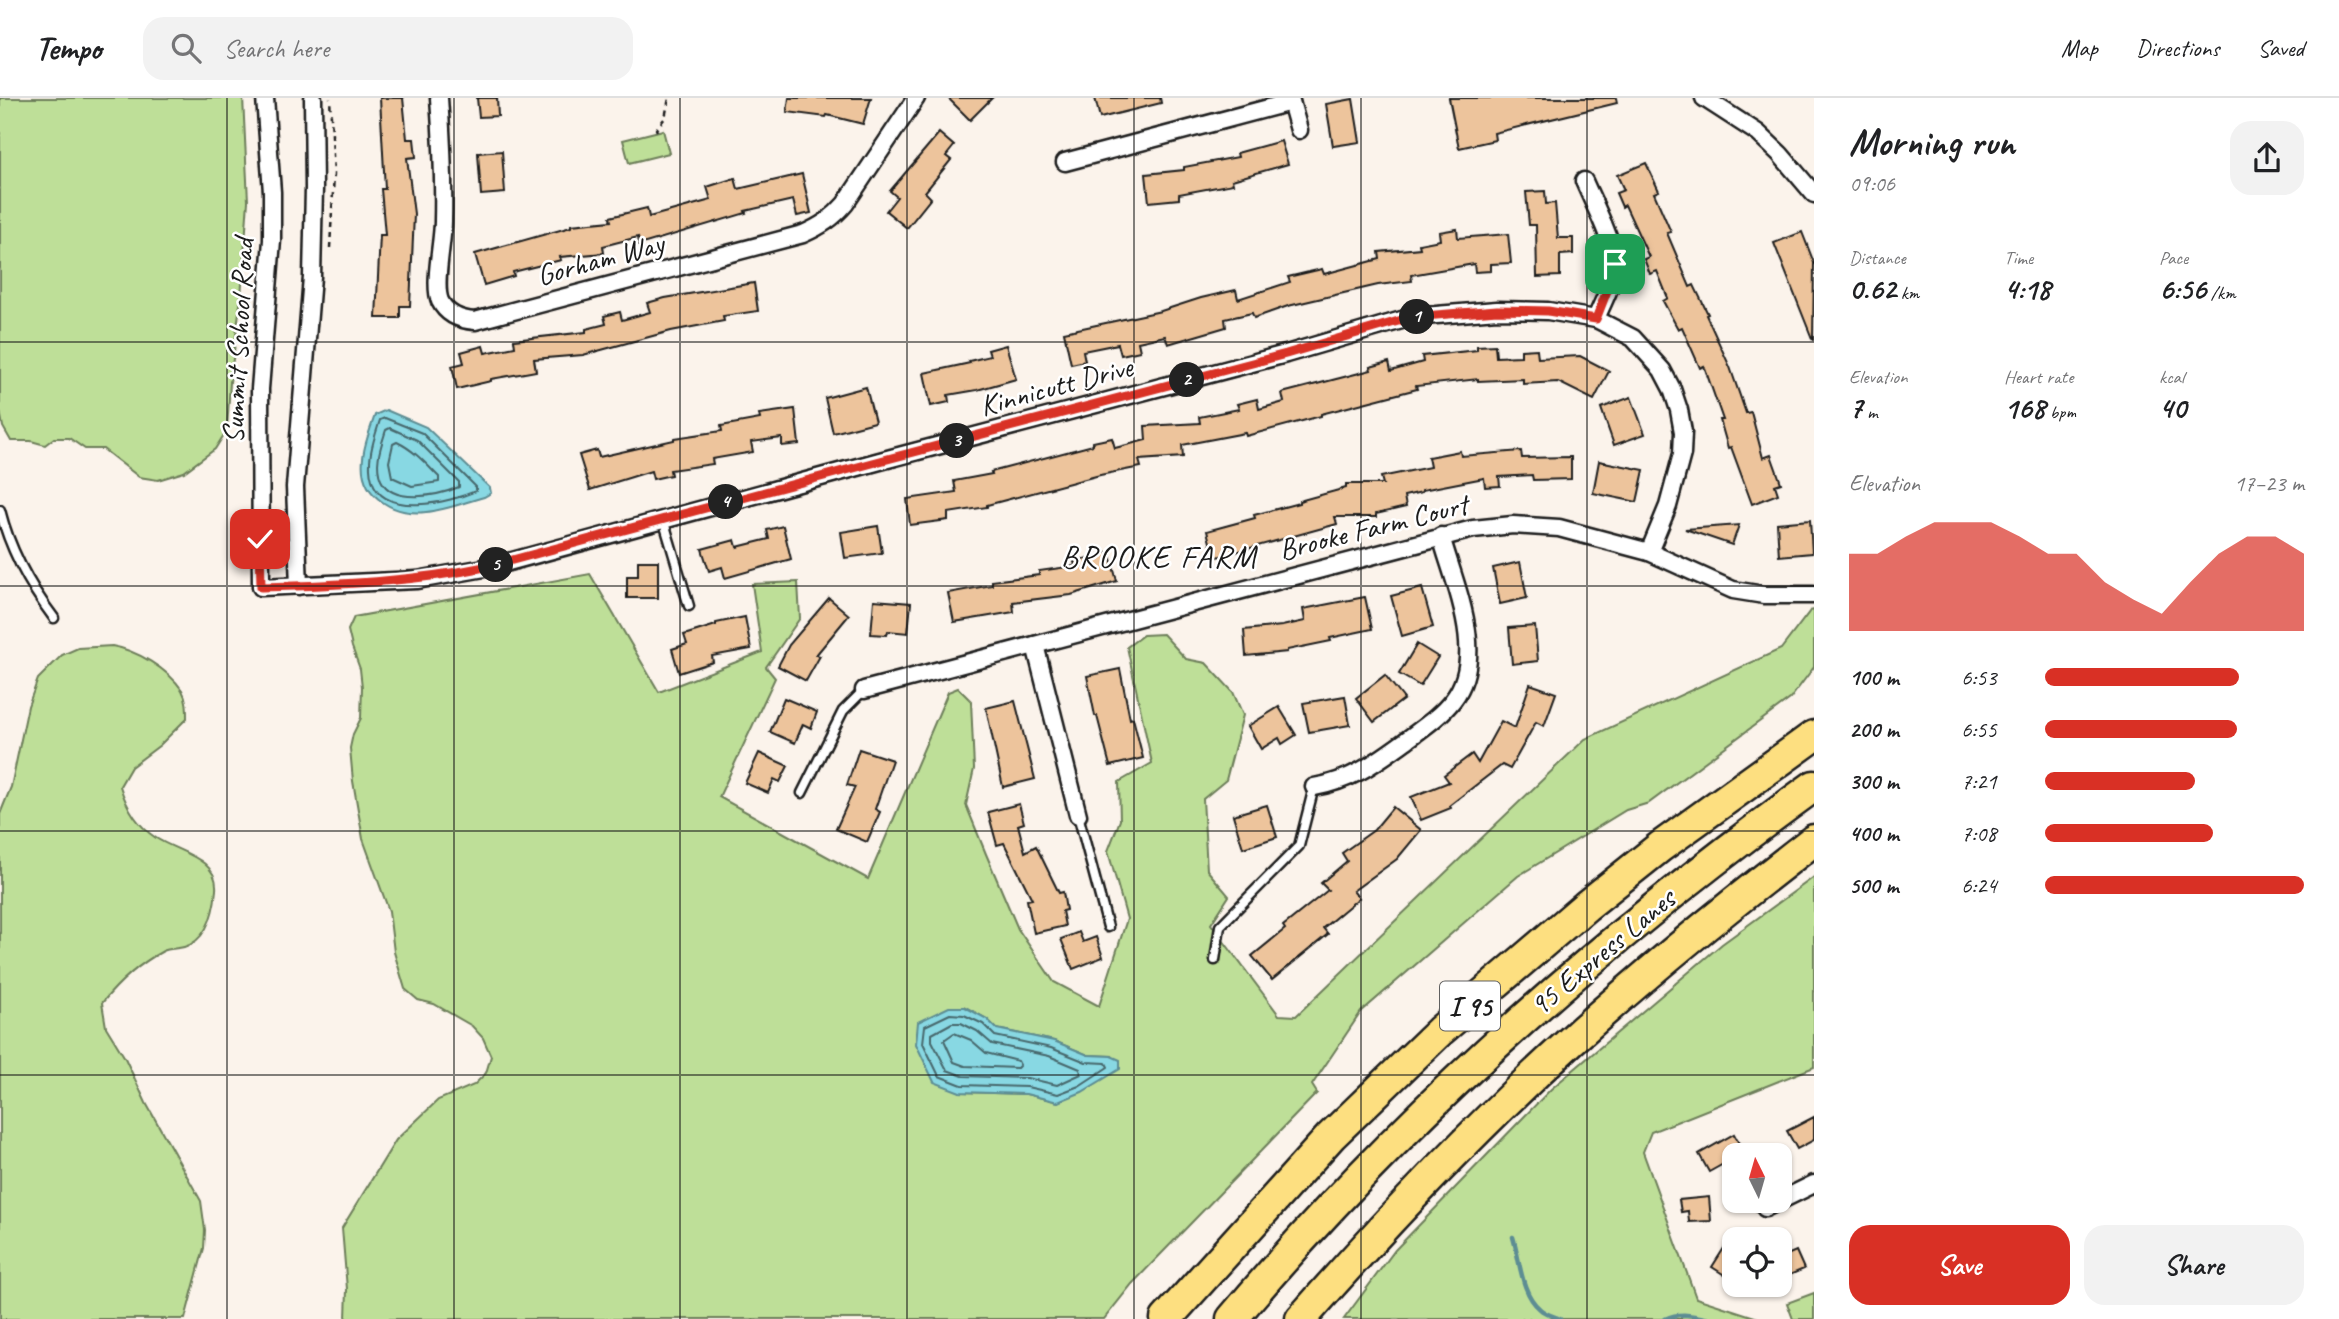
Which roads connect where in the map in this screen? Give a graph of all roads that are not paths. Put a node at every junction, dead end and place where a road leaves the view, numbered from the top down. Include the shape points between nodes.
1 (265, 98) edge
2 (313, 98) edge
3 (439, 98) edge
4 (916, 98) edge
5 (1704, 98) edge
6 (1291, 100) edge
7 (1299, 130) dead end
8 (1065, 162) dead end
9 (1584, 181) dead end
10 (1814, 194) edge
11 (1596, 319) junction
12 (0, 510) edge
13 (663, 519) junction
14 (1441, 536) junction
15 (1649, 552) junction
16 (299, 586) junction
17 (261, 587) joint
18 (1814, 594) edge
19 (689, 606) dead end
20 (54, 618) dead end
21 (1035, 645) junction
22 (864, 690) joint
23 (1814, 736) edge
24 (1814, 786) edge
25 (1314, 787) joint
26 (802, 793) dead end
27 (1078, 815) joint
28 (1814, 840) edge
29 (1108, 927) dead end
30 (1215, 960) dead end
31 (1814, 1184) edge
32 (1792, 1195) edge
33 (1166, 1319) edge
34 (1233, 1319) edge
35 (1301, 1319) edge

1 - 17 street, Summit School Road via 272,240 260,389
2 - 16 street via 312,277 295,487
3 - 4 street, Gorham Way via 443,225 437,291 454,316 475,321 819,227 845,205
5 - 10 street via 1758,133
6 - 7 street
6 - 8 street
9 - 11 street via 1615,264
11 - 13 street, Kinnicutt Drive via 1548,311 1497,310 1412,317
11 - 15 street, Kinnicutt Drive via 1633,338 1645,350 1662,370 1679,410 1683,432 1679,470
12 - 20 lane via 19,563
13 - 16 street, Kinnicutt Drive via 444,576
13 - 19 lane
14 - 15 street, Brooke Farm Court via 1486,527 1546,527
14 - 21 street, Brooke Farm Court
14 - 25 street via 1468,632 1469,651 1460,687 1431,722 1367,769
15 - 18 street, Brooke Farm Court via 1733,590
16 - 17 street, Kinnicutt Drive
21 - 22 street, Brooke Farm Court
21 - 27 street
22 - 26 lane via 843,711
23 - 33 highway, I 95 via 1649,855 1440,1031 1331,1136
24 - 34 highway, 95 Express Lanes via 1660,901 1566,980 1400,1136
25 - 30 lane via 1299,846 1220,926
27 - 29 lane
28 - 35 highway via 1652,969 1571,1041 1404,1206
31 - 32 street

